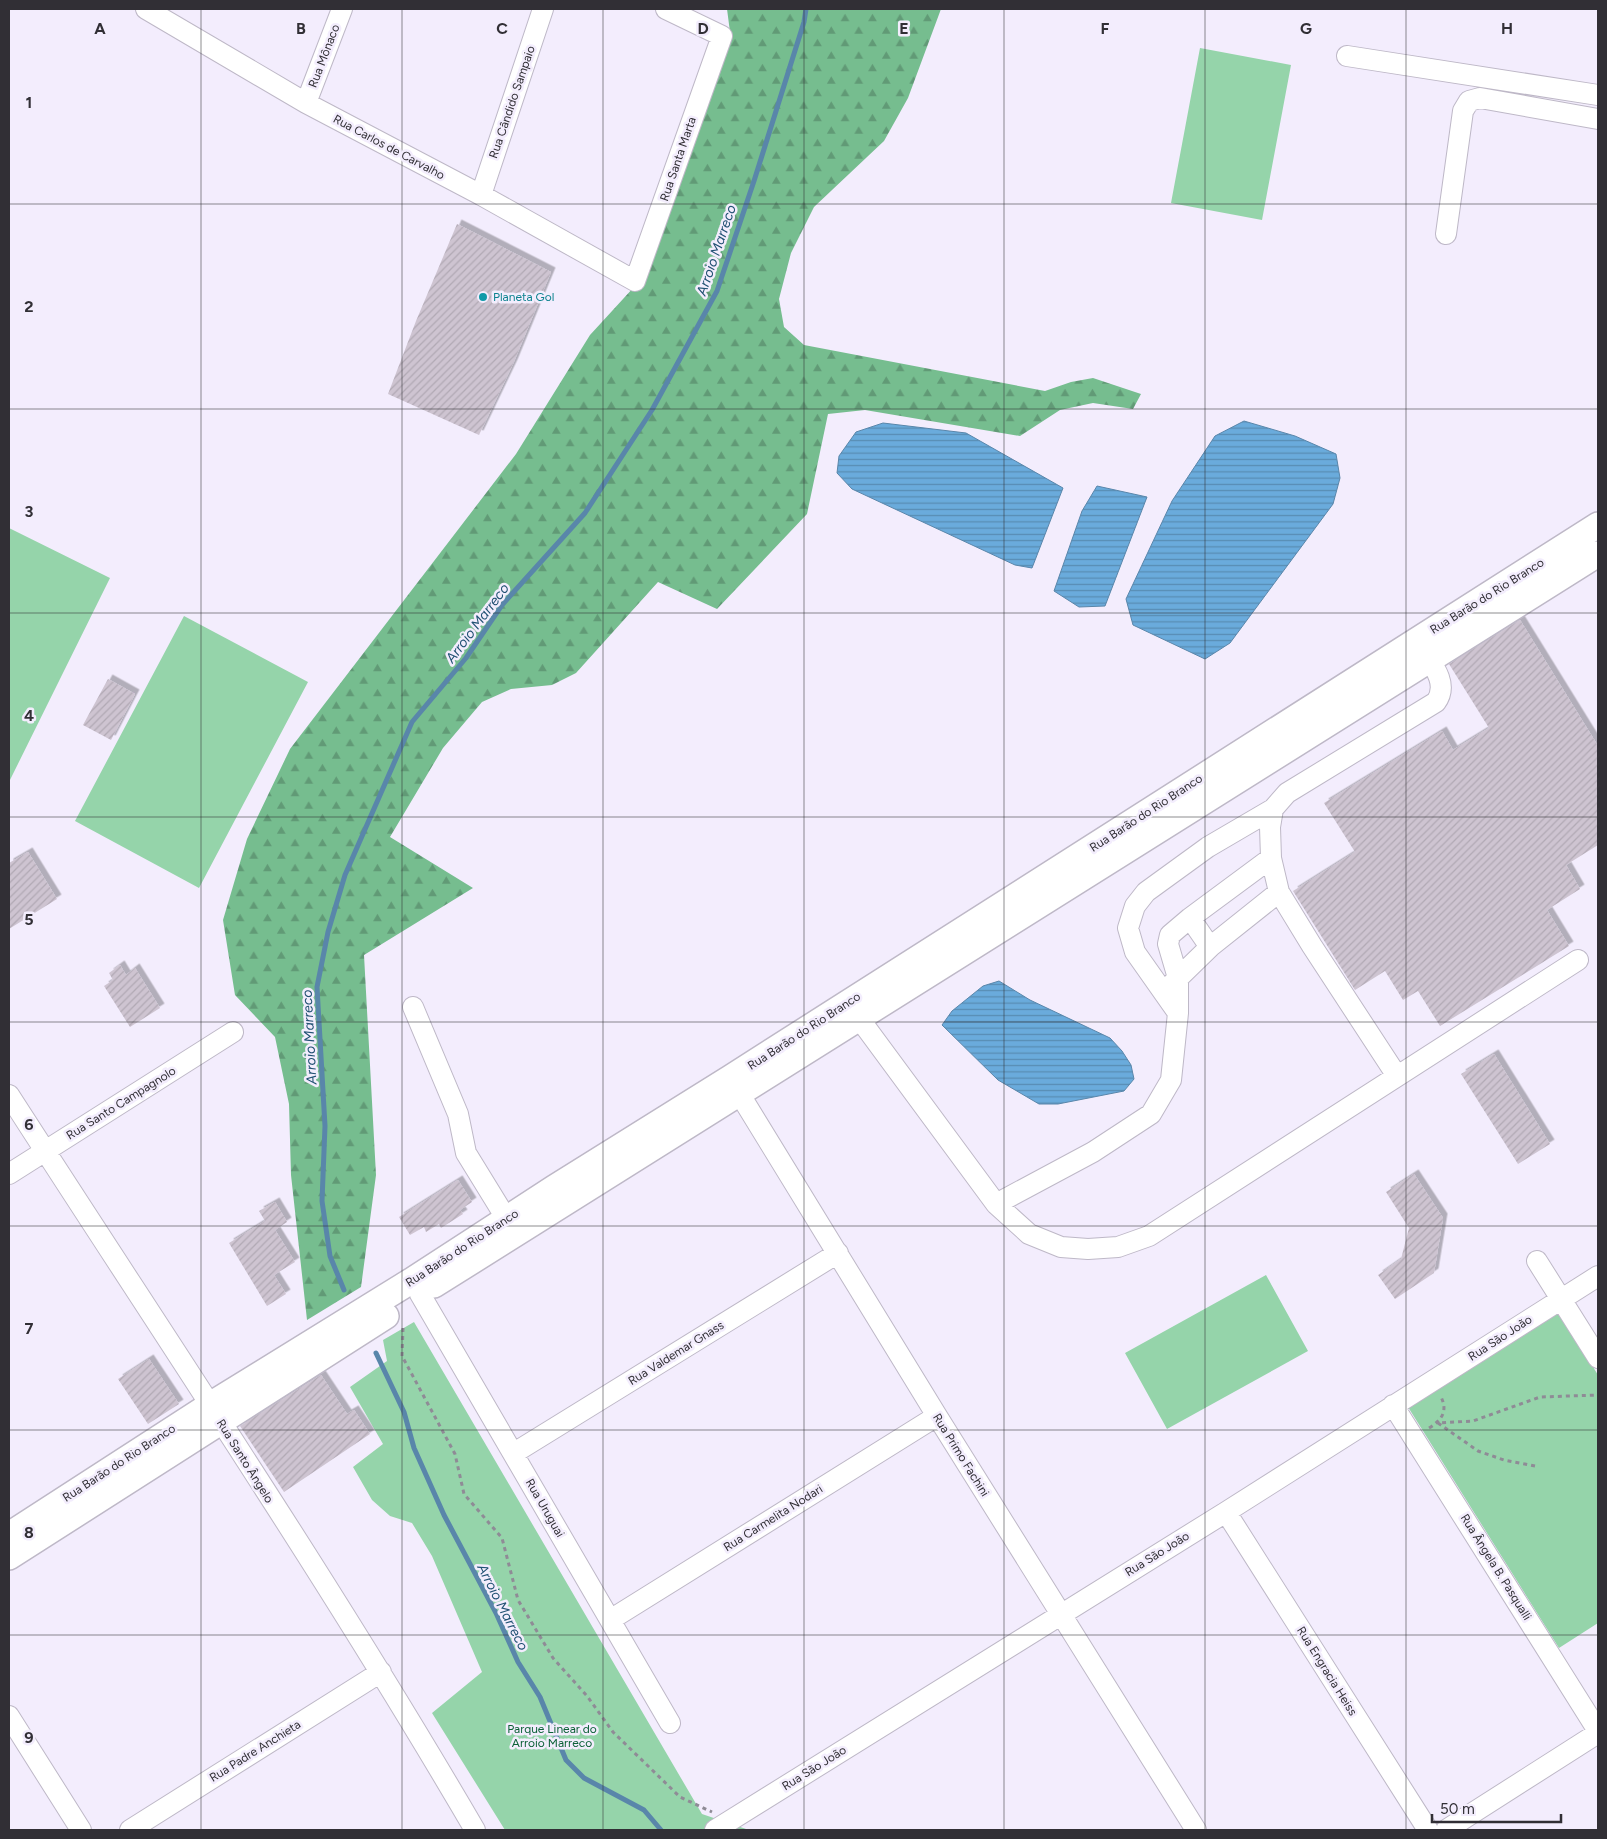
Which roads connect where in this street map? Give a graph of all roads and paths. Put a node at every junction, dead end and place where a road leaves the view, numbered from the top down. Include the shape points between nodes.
1 (342, 9) edge
2 (544, 9) edge
3 (666, 9) edge
4 (150, 10) edge
5 (1347, 56) dead end
6 (1598, 96) edge
7 (306, 103) junction
8 (1598, 119) edge
9 (481, 195) junction
10 (1446, 234) dead end
11 (635, 282) joint
12 (1598, 525) edge
13 (1598, 554) edge
14 (1423, 650) junction
15 (1273, 809) junction
16 (1271, 858) junction
17 (1279, 892) junction
18 (1190, 918) junction
19 (1210, 947) junction
20 (1578, 960) dead end
21 (1178, 978) junction
22 (1163, 992) junction
23 (413, 1007) dead end
24 (854, 1010) junction
25 (1178, 1013) junction
26 (233, 1032) dead end
27 (1397, 1076) junction
28 (735, 1086) junction
29 (9, 1095) edge
30 (45, 1151) junction
31 (9, 1174) edge
32 (996, 1204) junction
33 (511, 1227) junction
34 (838, 1253) junction
35 (1537, 1261) dead end
36 (1598, 1276) edge
37 (420, 1294) junction
38 (1561, 1299) junction
39 (403, 1324) dead end
40 (312, 1353) junction
41 (1598, 1358) edge
42 (1431, 1382) junction
43 (1598, 1395) edge
44 (1393, 1405) junction
45 (215, 1413) junction
46 (937, 1416) junction
47 (1438, 1423) junction
48 (1413, 1436) junction
49 (514, 1453) junction
50 (1535, 1466) dead end
51 (1226, 1512) junction
52 (9, 1535) edge
53 (9, 1557) edge
54 (1060, 1614) junction
55 (610, 1620) junction
56 (380, 1672) junction
57 (9, 1716) edge
58 (670, 1722) dead end
59 (1598, 1732) edge
60 (723, 1825) edge
61 (81, 1830) edge
62 (130, 1830) edge
63 (475, 1830) edge
64 (1196, 1830) edge
65 (1428, 1830) edge
66 (1446, 1830) edge

1 - 7 street, Rua Mônaco
2 - 9 street, Rua Cândido Sampaio
3 - 11 street, Rua Santa Marta via 722,36
4 - 7 street, Rua Carlos de Carvalho
5 - 6 street
7 - 9 street, Rua Carlos de Carvalho
8 - 10 street via 1480,98 1469,101 1463,111
9 - 11 street, Rua Carlos de Carvalho
12 - 14 main road, Rua Barão do Rio Branco
13 - 14 main road, Rua Barão do Rio Branco
14 - 15 street via 1440,680 1441,695 1436,702 1287,793
14 - 24 main road, Rua Barão do Rio Branco
15 - 16 street
15 - 22 street via 1208,847 1146,892 1135,906 1128,928 1135,952
16 - 17 street
16 - 18 street
17 - 19 street
17 - 27 street
18 - 19 street
18 - 21 street via 1170,935 1168,944
19 - 21 street
20 - 27 street
21 - 22 street
21 - 25 street
22 - 25 street
23 - 33 street via 458,1114 466,1153
24 - 28 main road, Rua Barão do Rio Branco
24 - 32 street
25 - 32 street via 1171,1080 1151,1114 1093,1152
26 - 30 street, Rua Santo Campagnolo
27 - 32 street via 1149,1236 1118,1247 1088,1250 1061,1247 1029,1234
28 - 33 main road, Rua Barão do Rio Branco
28 - 34 street, Rua Primo Fachini
29 - 30 street, Rua Santo Ângelo
30 - 31 street, Rua Santo Campagnolo
30 - 45 street, Rua Santo Ângelo
33 - 37 main road, Rua Barão do Rio Branco
33 - 40 main road, Rua Barão do Rio Branco via 411,1281
34 - 46 street, Rua Primo Fachini
34 - 49 street, Rua Valdemar Gnass
35 - 38 street
36 - 38 street, Rua São João
37 - 40 main road, Rua Barão do Rio Branco
37 - 49 street, Rua Uruguai
38 - 41 street
38 - 42 street, Rua São João
39 - 60 path via 402,1356 455,1454 464,1494 502,1538 518,1600 553,1658 613,1732 680,1796
40 - 45 main road, Rua Barão do Rio Branco
42 - 44 street, Rua São João
42 - 47 path via 1445,1405
43 - 47 path via 1540,1397 1473,1421
44 - 48 street, Rua Ângela B. Pasqualli
44 - 51 street, Rua São João
45 - 52 main road, Rua Barão do Rio Branco
45 - 53 main road, Rua Barão do Rio Branco
45 - 56 street, Rua Santo Ângelo
46 - 54 street, Rua Primo Fachini
46 - 55 street, Rua Carmelita Nodari
47 - 48 path
47 - 50 path via 1478,1451
48 - 59 street, Rua Ângela B. Pasqualli
49 - 55 street, Rua Uruguai
51 - 54 street, Rua São João
51 - 65 street, Rua Engracia Heiss
54 - 60 street, Rua São João
54 - 64 street, Rua Primo Fachini
55 - 58 street, Rua Uruguai
56 - 62 street, Rua Padre Anchieta
56 - 63 street, Rua Santo Ângelo
57 - 61 street
59 - 66 street

